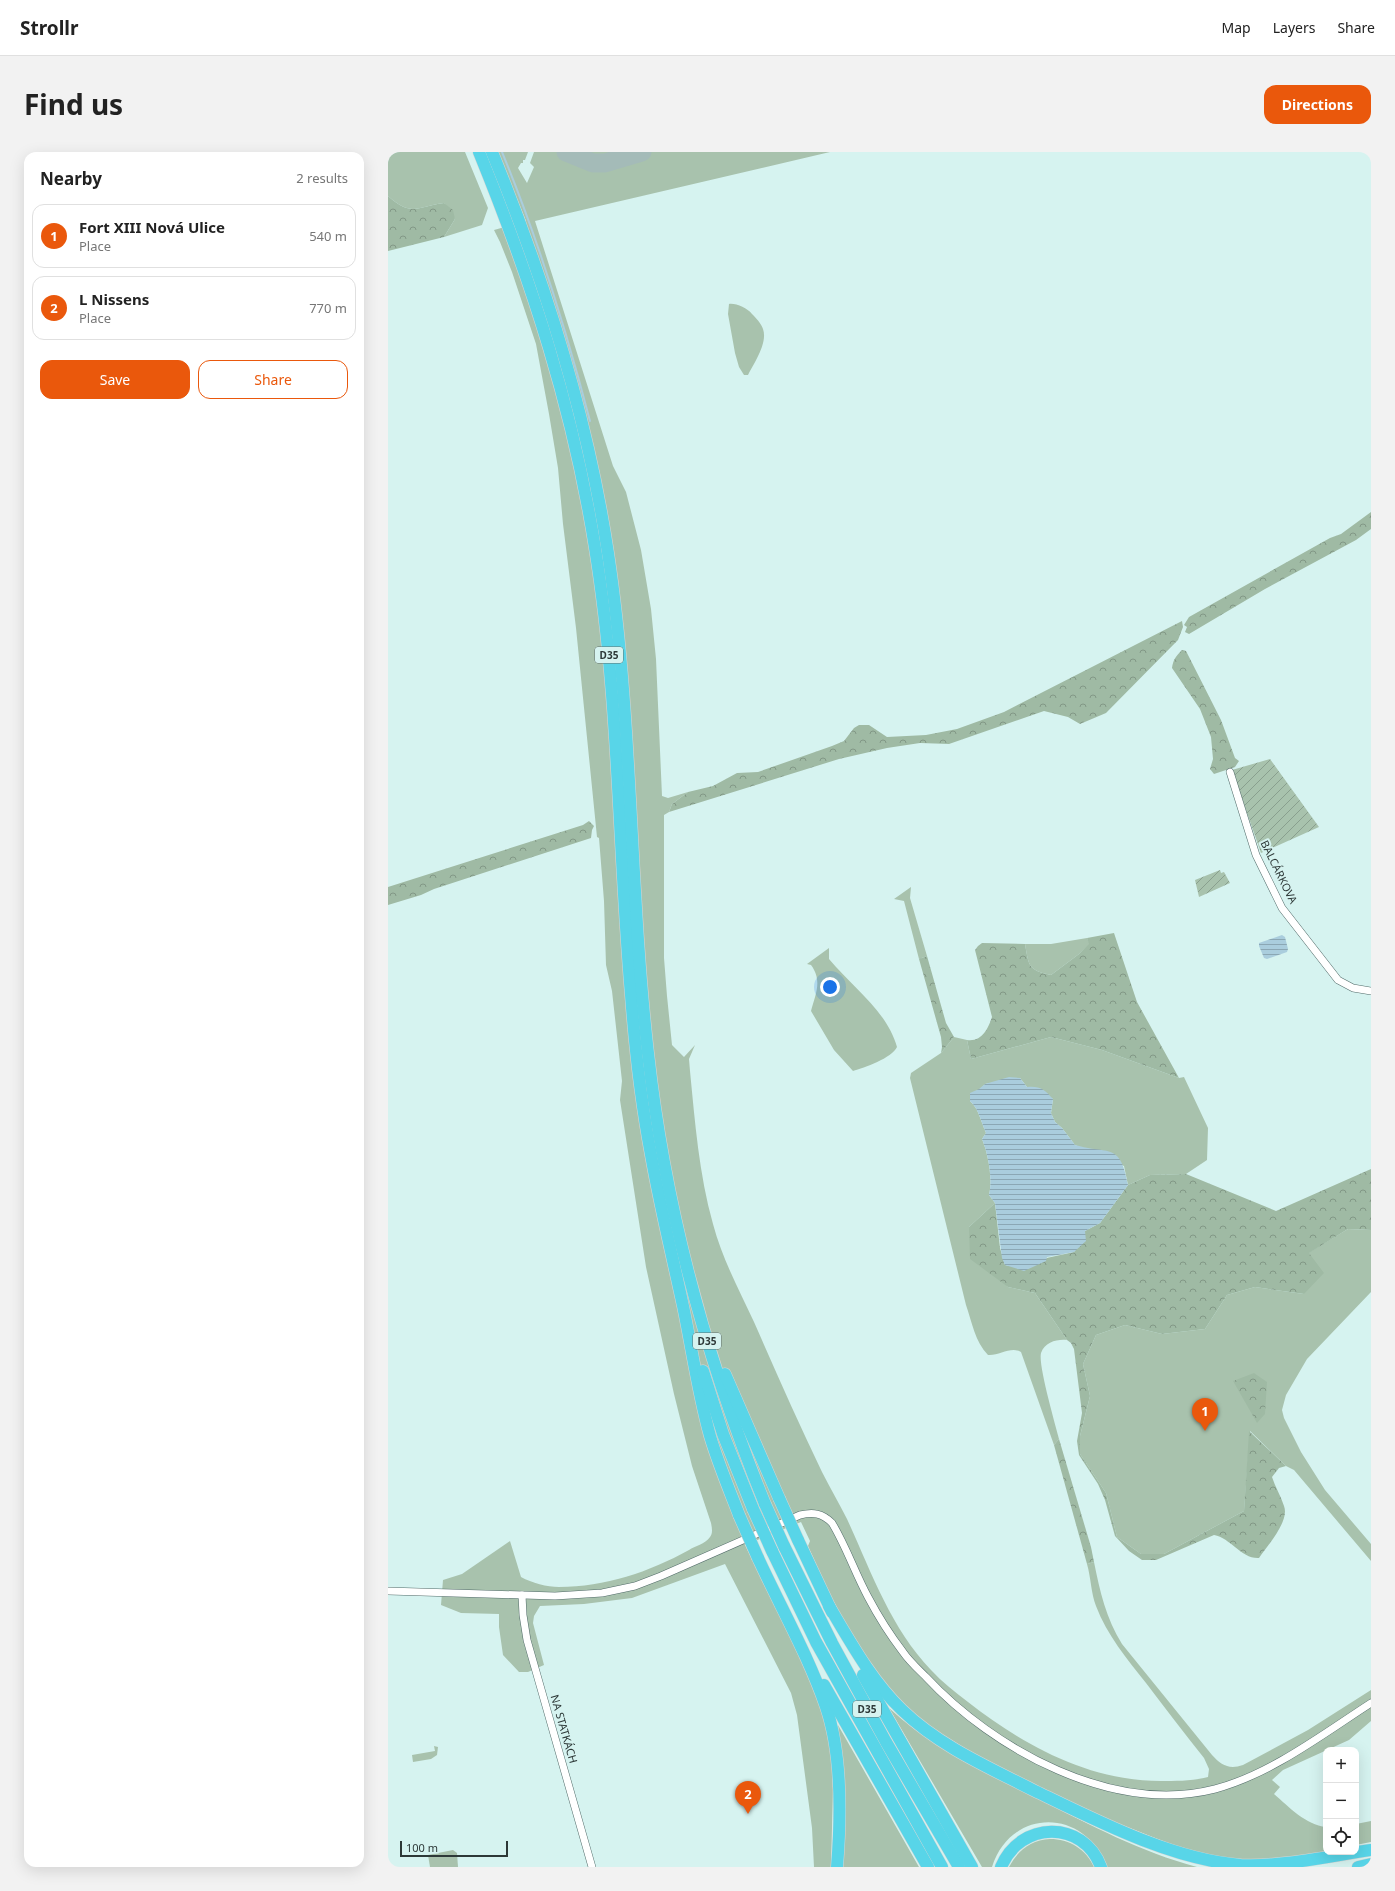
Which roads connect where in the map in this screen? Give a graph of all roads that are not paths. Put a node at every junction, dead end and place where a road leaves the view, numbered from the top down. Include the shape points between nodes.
1 (479, 152) edge
2 (492, 152) edge
3 (1230, 772) dead end
4 (1371, 992) edge
5 (682, 1303) junction
6 (698, 1314) junction
7 (388, 1591) edge
8 (522, 1595) junction
9 (829, 1606) junction
10 (793, 1630) junction
11 (1371, 1703) edge
12 (1371, 1851) edge
13 (1371, 1864) edge
14 (592, 1867) edge
15 (837, 1867) edge
16 (928, 1867) edge
17 (942, 1867) edge
18 (959, 1867) edge
19 (972, 1867) edge
20 (1001, 1867) edge
21 (1101, 1867) edge
22 (1305, 1867) edge
23 (1358, 1867) edge

1 - 5 highway, D35 via 526,271 548,340 579,462 596,549 614,719 626,933 637,1058 651,1154
2 - 6 highway, D35 via 539,275 564,355 590,458 607,548 620,655 641,983 648,1053 670,1195
3 - 4 street, BALCÁRKOVA via 1256,855 1282,908 1338,980 1353,988
5 - 10 highway, bridge via 710,1436 739,1515
5 - 17 highway, D35, bridge via 721,1428 772,1551 816,1642
6 - 9 highway, bridge
6 - 18 highway, D35, bridge via 730,1412 784,1546 832,1643
7 - 8 street
8 - 11 street via 586,1595 635,1586 800,1515 822,1515 836,1530 868,1598 884,1625 904,1654 950,1702 984,1728 1037,1761 1084,1780 1147,1794 1191,1793 1214,1789 1246,1778 1279,1761
8 - 14 street, NA STATKÁCH via 527,1640
9 - 12 highway via 872,1677 914,1721 977,1761 1100,1821 1198,1859 1230,1864 1263,1865
9 - 19 highway via 855,1660
10 - 15 highway via 827,1708 835,1751 839,1807
10 - 16 highway
12 - 22 highway
13 - 23 highway
20 - 21 highway via 1008,1854 1020,1841 1035,1834 1050,1832 1068,1834 1080,1840 1093,1852

